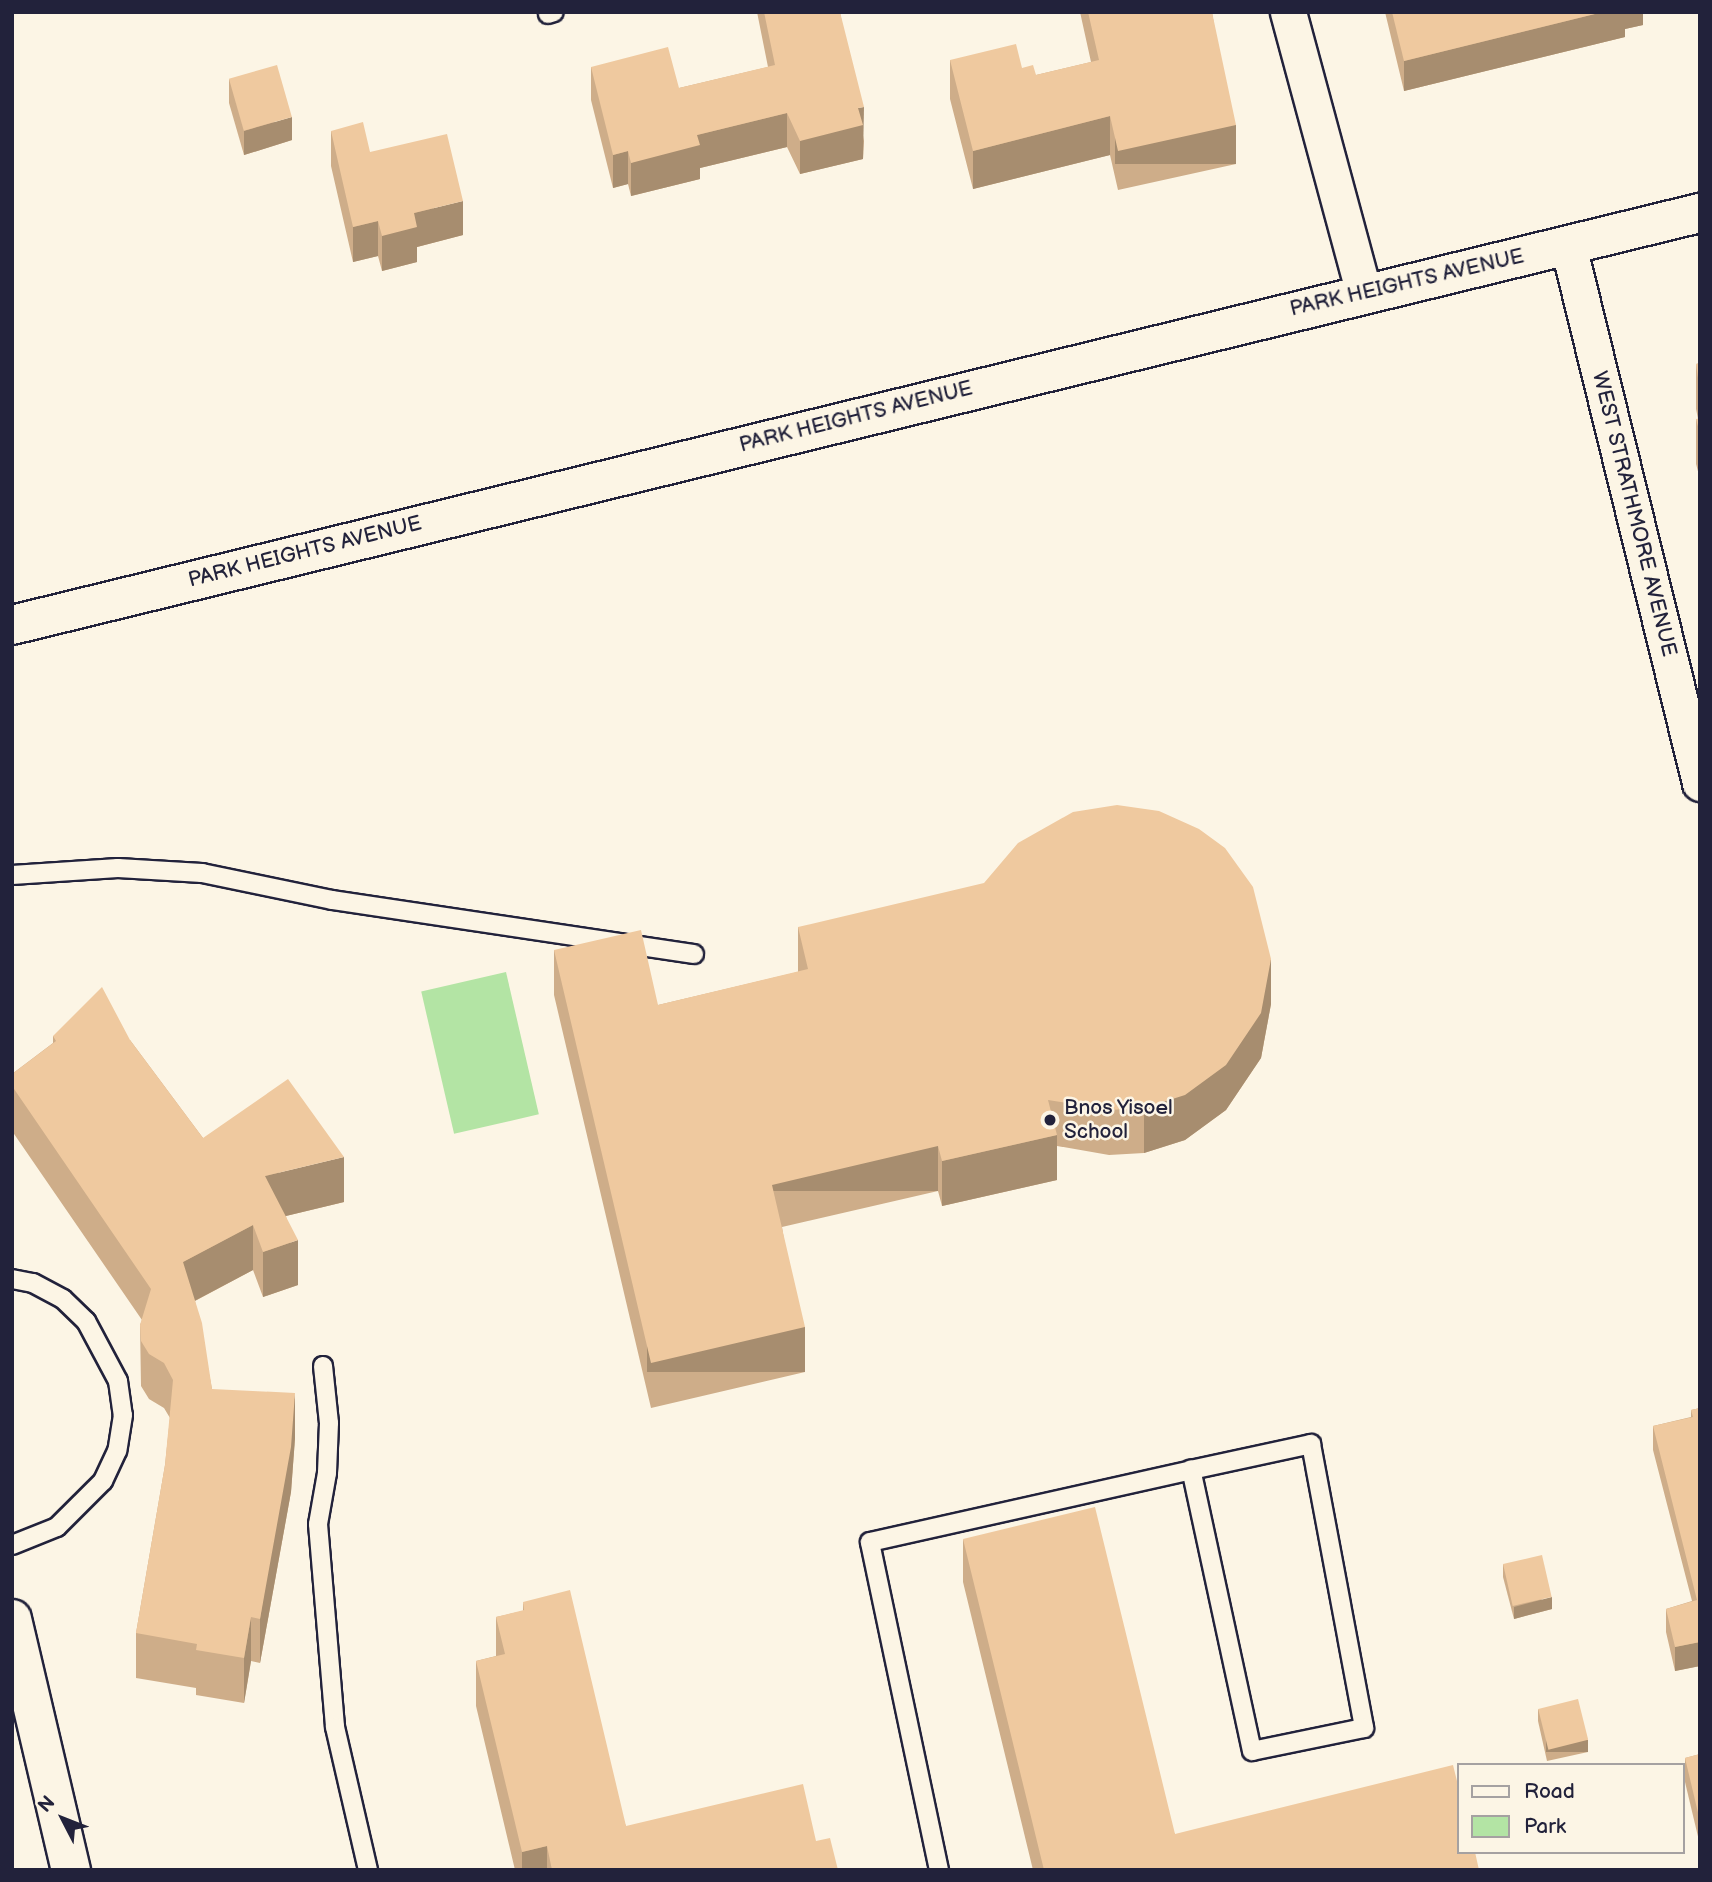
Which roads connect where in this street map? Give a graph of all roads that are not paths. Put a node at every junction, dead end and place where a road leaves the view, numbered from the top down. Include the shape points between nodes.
1 (1287, 12) edge
2 (1700, 213) edge
3 (1568, 245) junction
4 (1364, 293) junction
5 (12, 625) edge
6 (1700, 783) edge
7 (12, 875) edge
8 (694, 954) dead end
9 (12, 1279) edge
10 (323, 1366) dead end
11 (1191, 1470) junction
12 (12, 1545) edge
13 (12, 1619) edge
14 (71, 1870) edge
15 (368, 1870) edge
16 (939, 1870) edge

1 - 4 street
2 - 3 main road, PARK HEIGHTS AVENUE
3 - 4 main road, PARK HEIGHTS AVENUE
3 - 6 street, WEST STRATHMORE AVENUE
4 - 5 main road, PARK HEIGHTS AVENUE
7 - 8 lane via 118,868 202,873 332,900
9 - 12 lane via 33,1283 63,1299 86,1321 118,1381 123,1415 117,1451 89,1497 57,1527
10 - 15 lane via 329,1423 318,1524 335,1727
11 - 11 lane via 1311,1444 1364,1728 1252,1751
11 - 16 lane via 870,1542
13 - 14 main road

